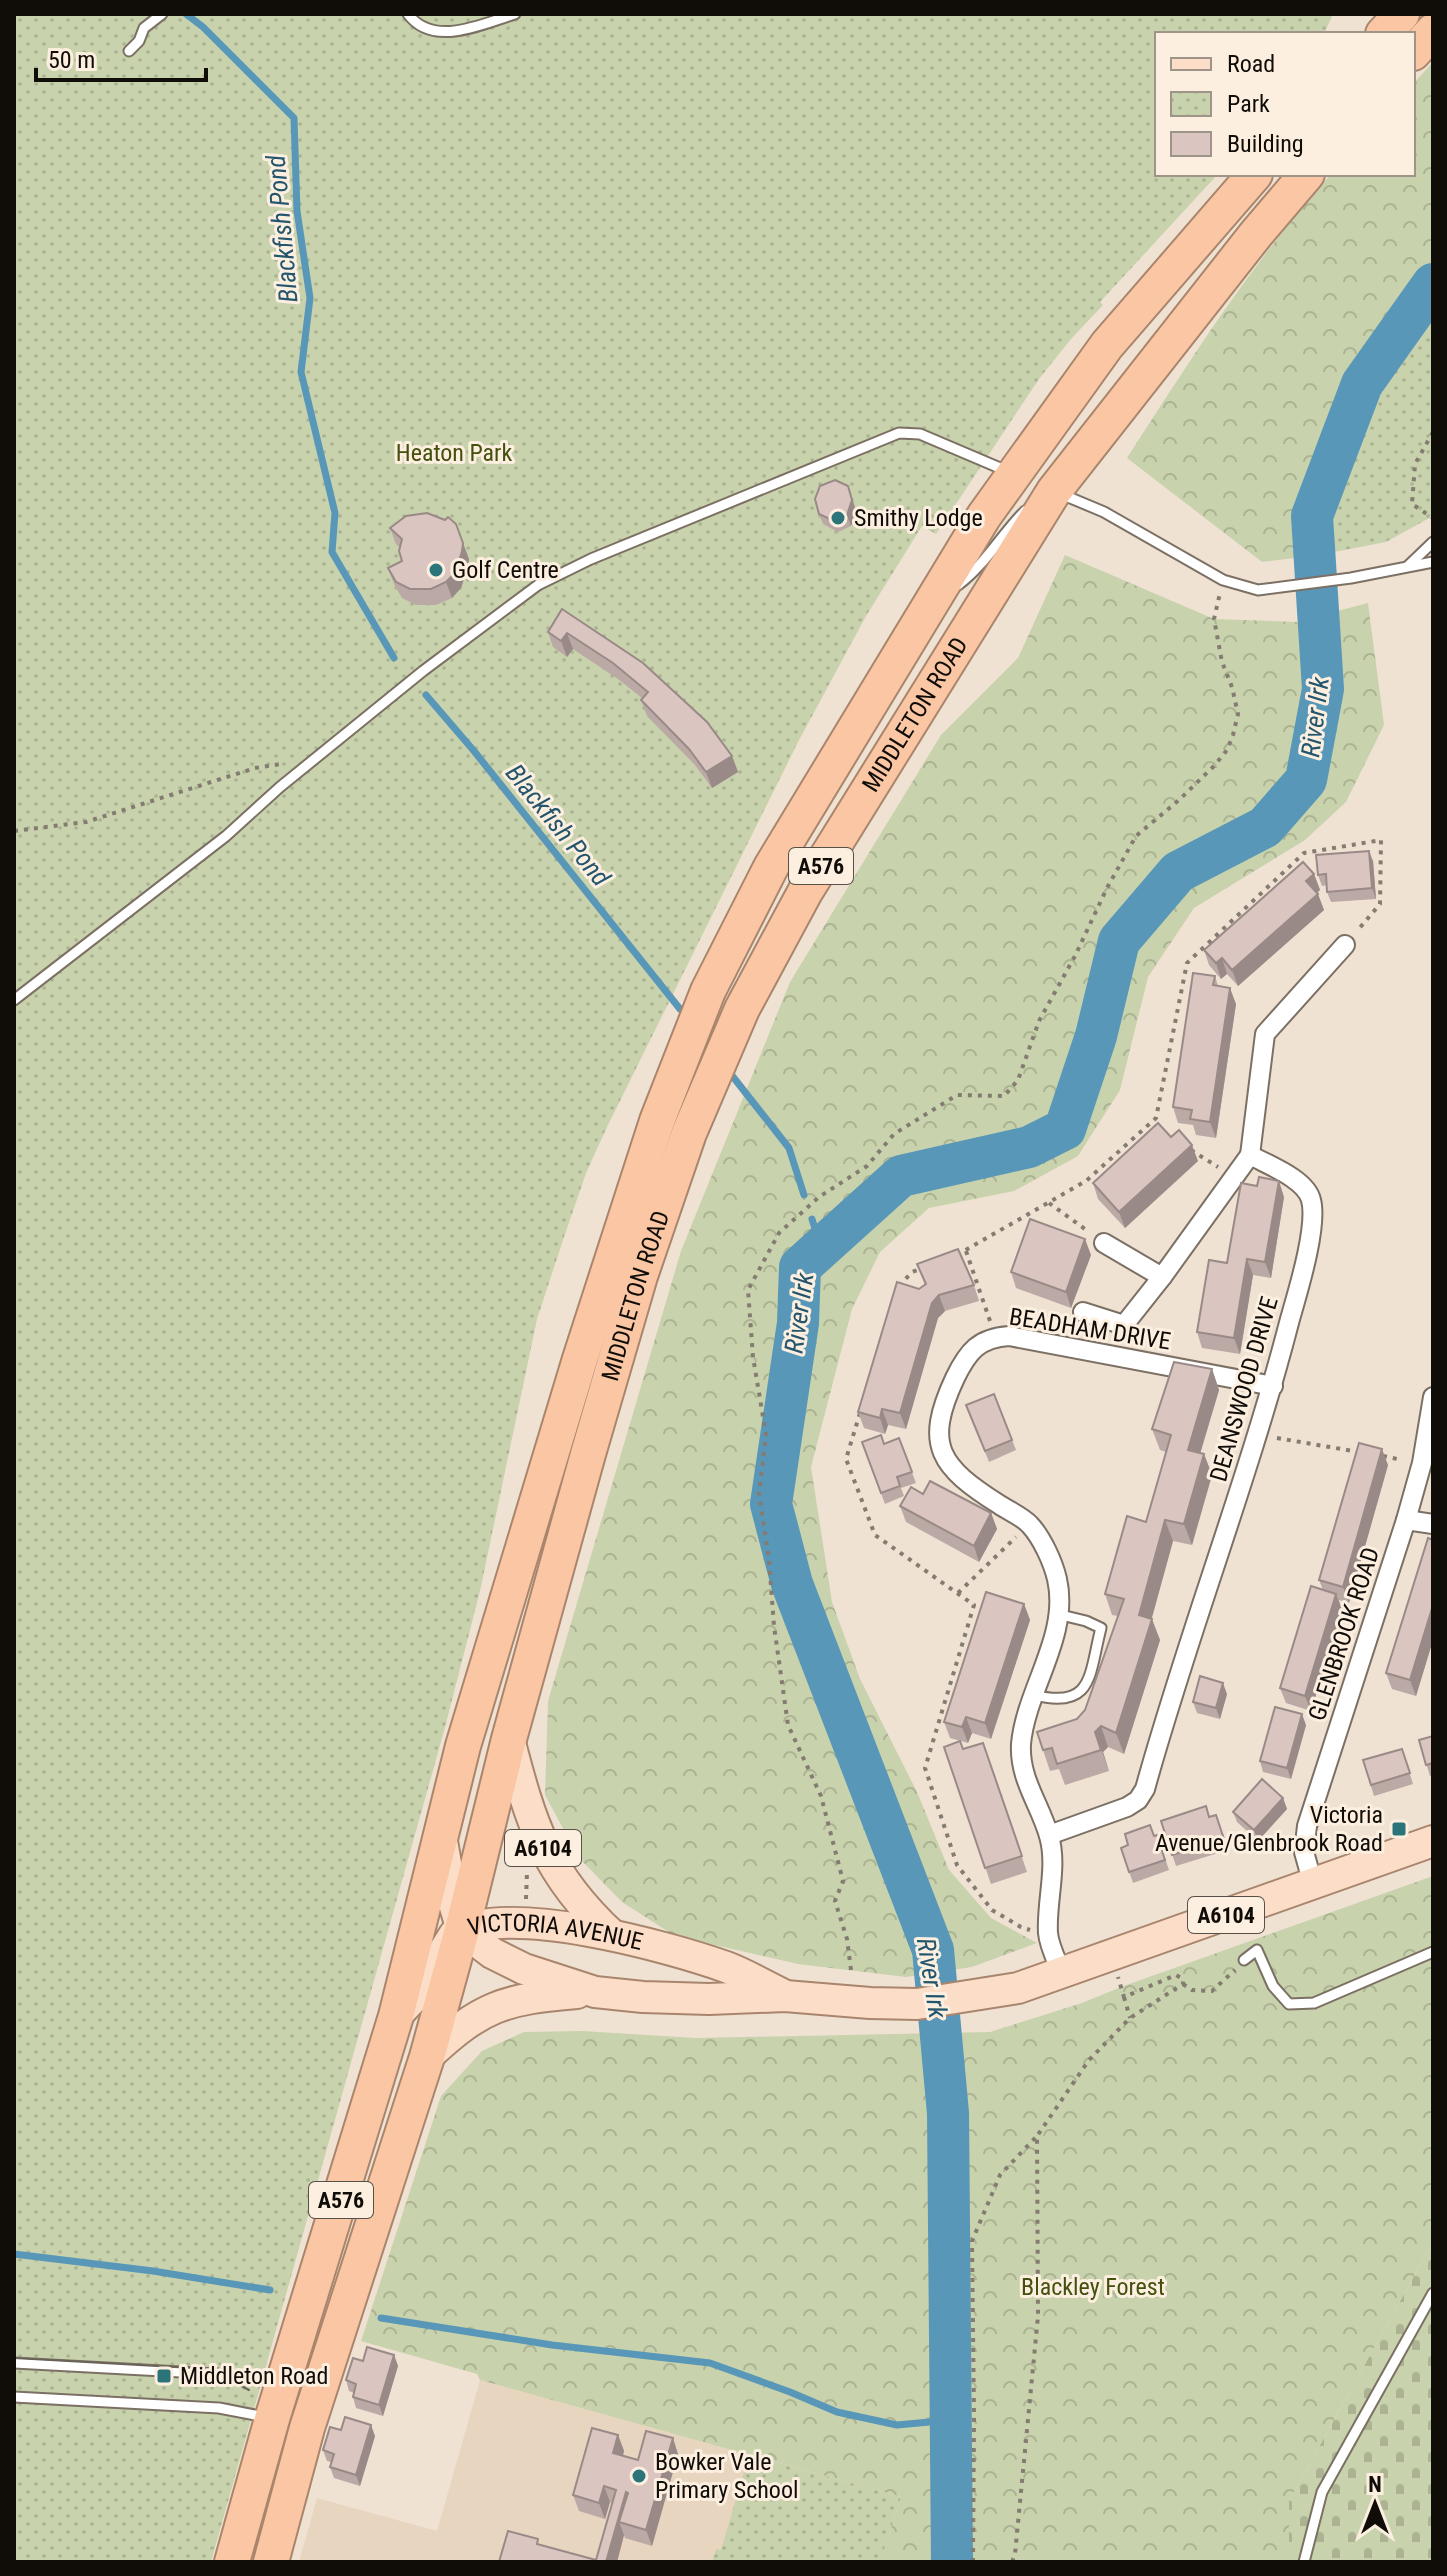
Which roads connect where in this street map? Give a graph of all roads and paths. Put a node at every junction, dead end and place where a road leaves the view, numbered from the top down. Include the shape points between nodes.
1 (162, 14) edge
2 (408, 14) edge
3 (515, 14) edge
4 (1402, 14) edge
5 (1433, 31) edge
6 (1385, 32) edge
7 (129, 51) dead end
8 (1415, 51) edge
9 (1253, 176) edge
10 (1305, 176) edge
11 (1433, 432) edge
12 (1034, 483) junction
13 (1433, 518) edge
14 (1433, 542) edge
15 (1433, 562) edge
16 (1408, 566) junction
17 (1223, 580) junction
18 (307, 767) junction
19 (14, 831) edge
20 (1345, 945) joint
21 (14, 1000) edge
22 (1186, 1147) edge
23 (1250, 1155) junction
24 (1233, 1177) junction
25 (1049, 1203) junction
26 (1104, 1243) joint
27 (966, 1251) junction
28 (953, 1256) edge
29 (926, 1267) edge
30 (1162, 1277) junction
31 (899, 1286) edge
32 (1083, 1312) dead end
33 (995, 1337) junction
34 (1273, 1386) junction
35 (1433, 1397) edge
36 (863, 1401) edge
37 (1259, 1434) junction
38 (1363, 1453) edge
39 (1377, 1455) edge
40 (1422, 1463) junction
41 (1406, 1520) junction
42 (1030, 1524) junction
43 (1433, 1524) edge
44 (958, 1593) junction
45 (1057, 1614) junction
46 (1034, 1695) junction
47 (509, 1739) junction
48 (441, 1835) junction
49 (1049, 1835) junction
50 (1433, 1841) edge
51 (527, 1864) dead end
52 (1313, 1884) junction
53 (526, 1909) dead end
54 (462, 1930) junction
55 (1048, 1935) junction
56 (613, 1937) junction
57 (1433, 1952) edge
58 (1112, 1956) junction
59 (1244, 1960) joint
60 (851, 1970) dead end
61 (1062, 1974) junction
62 (1183, 1984) junction
63 (595, 1992) junction
64 (785, 1996) junction
65 (1124, 1997) junction
66 (396, 2016) junction
67 (1130, 2018) junction
68 (427, 2057) junction
69 (1037, 2136) junction
70 (1433, 2293) edge
71 (14, 2363) edge
72 (218, 2374) dead end
73 (14, 2397) edge
74 (290, 2424) junction
75 (232, 2562) edge
76 (271, 2562) edge
77 (973, 2562) edge
78 (1012, 2562) edge
79 (1304, 2562) edge

1 - 7 lane via 144,28
2 - 3 lane via 428,30 448,33
4 - 6 highway
5 - 8 highway
9 - 12 highway, MIDDLETON ROAD / A576 via 1107,345
10 - 12 highway, MIDDLETON ROAD / A576
11 - 13 path via 1415,464 1412,504
12 - 17 lane via 1104,512
12 - 18 lane via 920,434 899,433 538,585
12 - 47 highway, MIDDLETON ROAD / A576 via 742,1009 689,1133 640,1276
12 - 48 highway, MIDDLETON ROAD / A576 via 984,516 771,867 702,1005 620,1232 463,1746
14 - 16 lane
15 - 16 lane
16 - 17 lane via 1267,590
17 - 60 path via 1214,619 1238,714 1227,750 1136,836 1039,1021 1018,1080 1004,1096 957,1095 894,1134 867,1166 819,1197 779,1233 748,1290 766,1435 759,1493 788,1725 821,1796 843,1881 835,1901
18 - 19 path via 255,768 86,822
18 - 21 lane
20 - 23 street via 1265,1034
20 - 25 path via 1380,904 1381,840 1304,853 1187,963 1156,1118 1086,1181
22 - 24 path
23 - 24 street
23 - 34 street, DEANSWOOD DRIVE via 1304,1185 1312,1207 1299,1288
24 - 30 street
25 - 26 path
25 - 27 path
26 - 30 street
27 - 28 path
27 - 33 path
29 - 31 path
30 - 32 street via 1124,1325
33 - 34 street, BEADHAM DRIVE via 1033,1339
33 - 42 street, BEADHAM DRIVE via 976,1347 959,1371 944,1402 940,1447 954,1473
34 - 37 street, DEANSWOOD DRIVE
35 - 40 street, GLENBROOK ROAD
36 - 44 path via 846,1459 875,1535
37 - 38 path
37 - 49 street, DEANSWOOD DRIVE via 1145,1789 1127,1807
39 - 40 path
40 - 41 street, GLENBROOK ROAD
41 - 43 street
41 - 52 street, GLENBROOK ROAD via 1307,1826 1304,1852
42 - 44 path
42 - 45 street, BEADHAM DRIVE via 1057,1578
44 - 55 path via 974,1605 925,1768 957,1865 992,1910
45 - 46 street, BEADHAM DRIVE
45 - 46 lane via 1101,1628 1086,1686 1075,1697 1056,1701
46 - 49 street, BEADHAM DRIVE via 1021,1760
47 - 54 highway, MIDDLETON ROAD / A576
47 - 56 main road, A6104 via 546,1854 574,1896
48 - 54 main road
48 - 66 highway, MIDDLETON ROAD / A576
49 - 55 street, BEADHAM DRIVE
50 - 52 main road, A6104
51 - 53 path
52 - 58 main road, A6104
54 - 56 main road, VICTORIA AVENUE via 489,1924 545,1924
54 - 63 main road, VICTORIA AVENUE via 516,1966
54 - 66 main road
54 - 68 highway, MIDDLETON ROAD / A576
55 - 61 street, BEADHAM DRIVE
56 - 64 main road, VICTORIA AVENUE via 728,1967
57 - 59 lane via 1300,2005 1289,2004 1273,1986 1257,1950
58 - 61 main road, A6104
58 - 65 path
59 - 62 path via 1212,1991
61 - 64 main road, VICTORIA AVENUE / A6104 via 1018,1988 917,2004
62 - 65 path via 1176,1975
62 - 67 path
63 - 64 main road, VICTORIA AVENUE via 709,1999
63 - 68 main road via 539,1996 489,2010 457,2028
65 - 67 path
66 - 74 highway, MIDDLETON ROAD / A576
67 - 69 path via 1089,2060
68 - 74 highway, MIDDLETON ROAD / A576
69 - 77 path via 1000,2175 972,2241
69 - 78 path via 1038,2316
70 - 79 lane via 1322,2492
71 - 72 lane
73 - 74 lane via 219,2408
74 - 75 highway, MIDDLETON ROAD / A576
74 - 76 highway, MIDDLETON ROAD / A576

